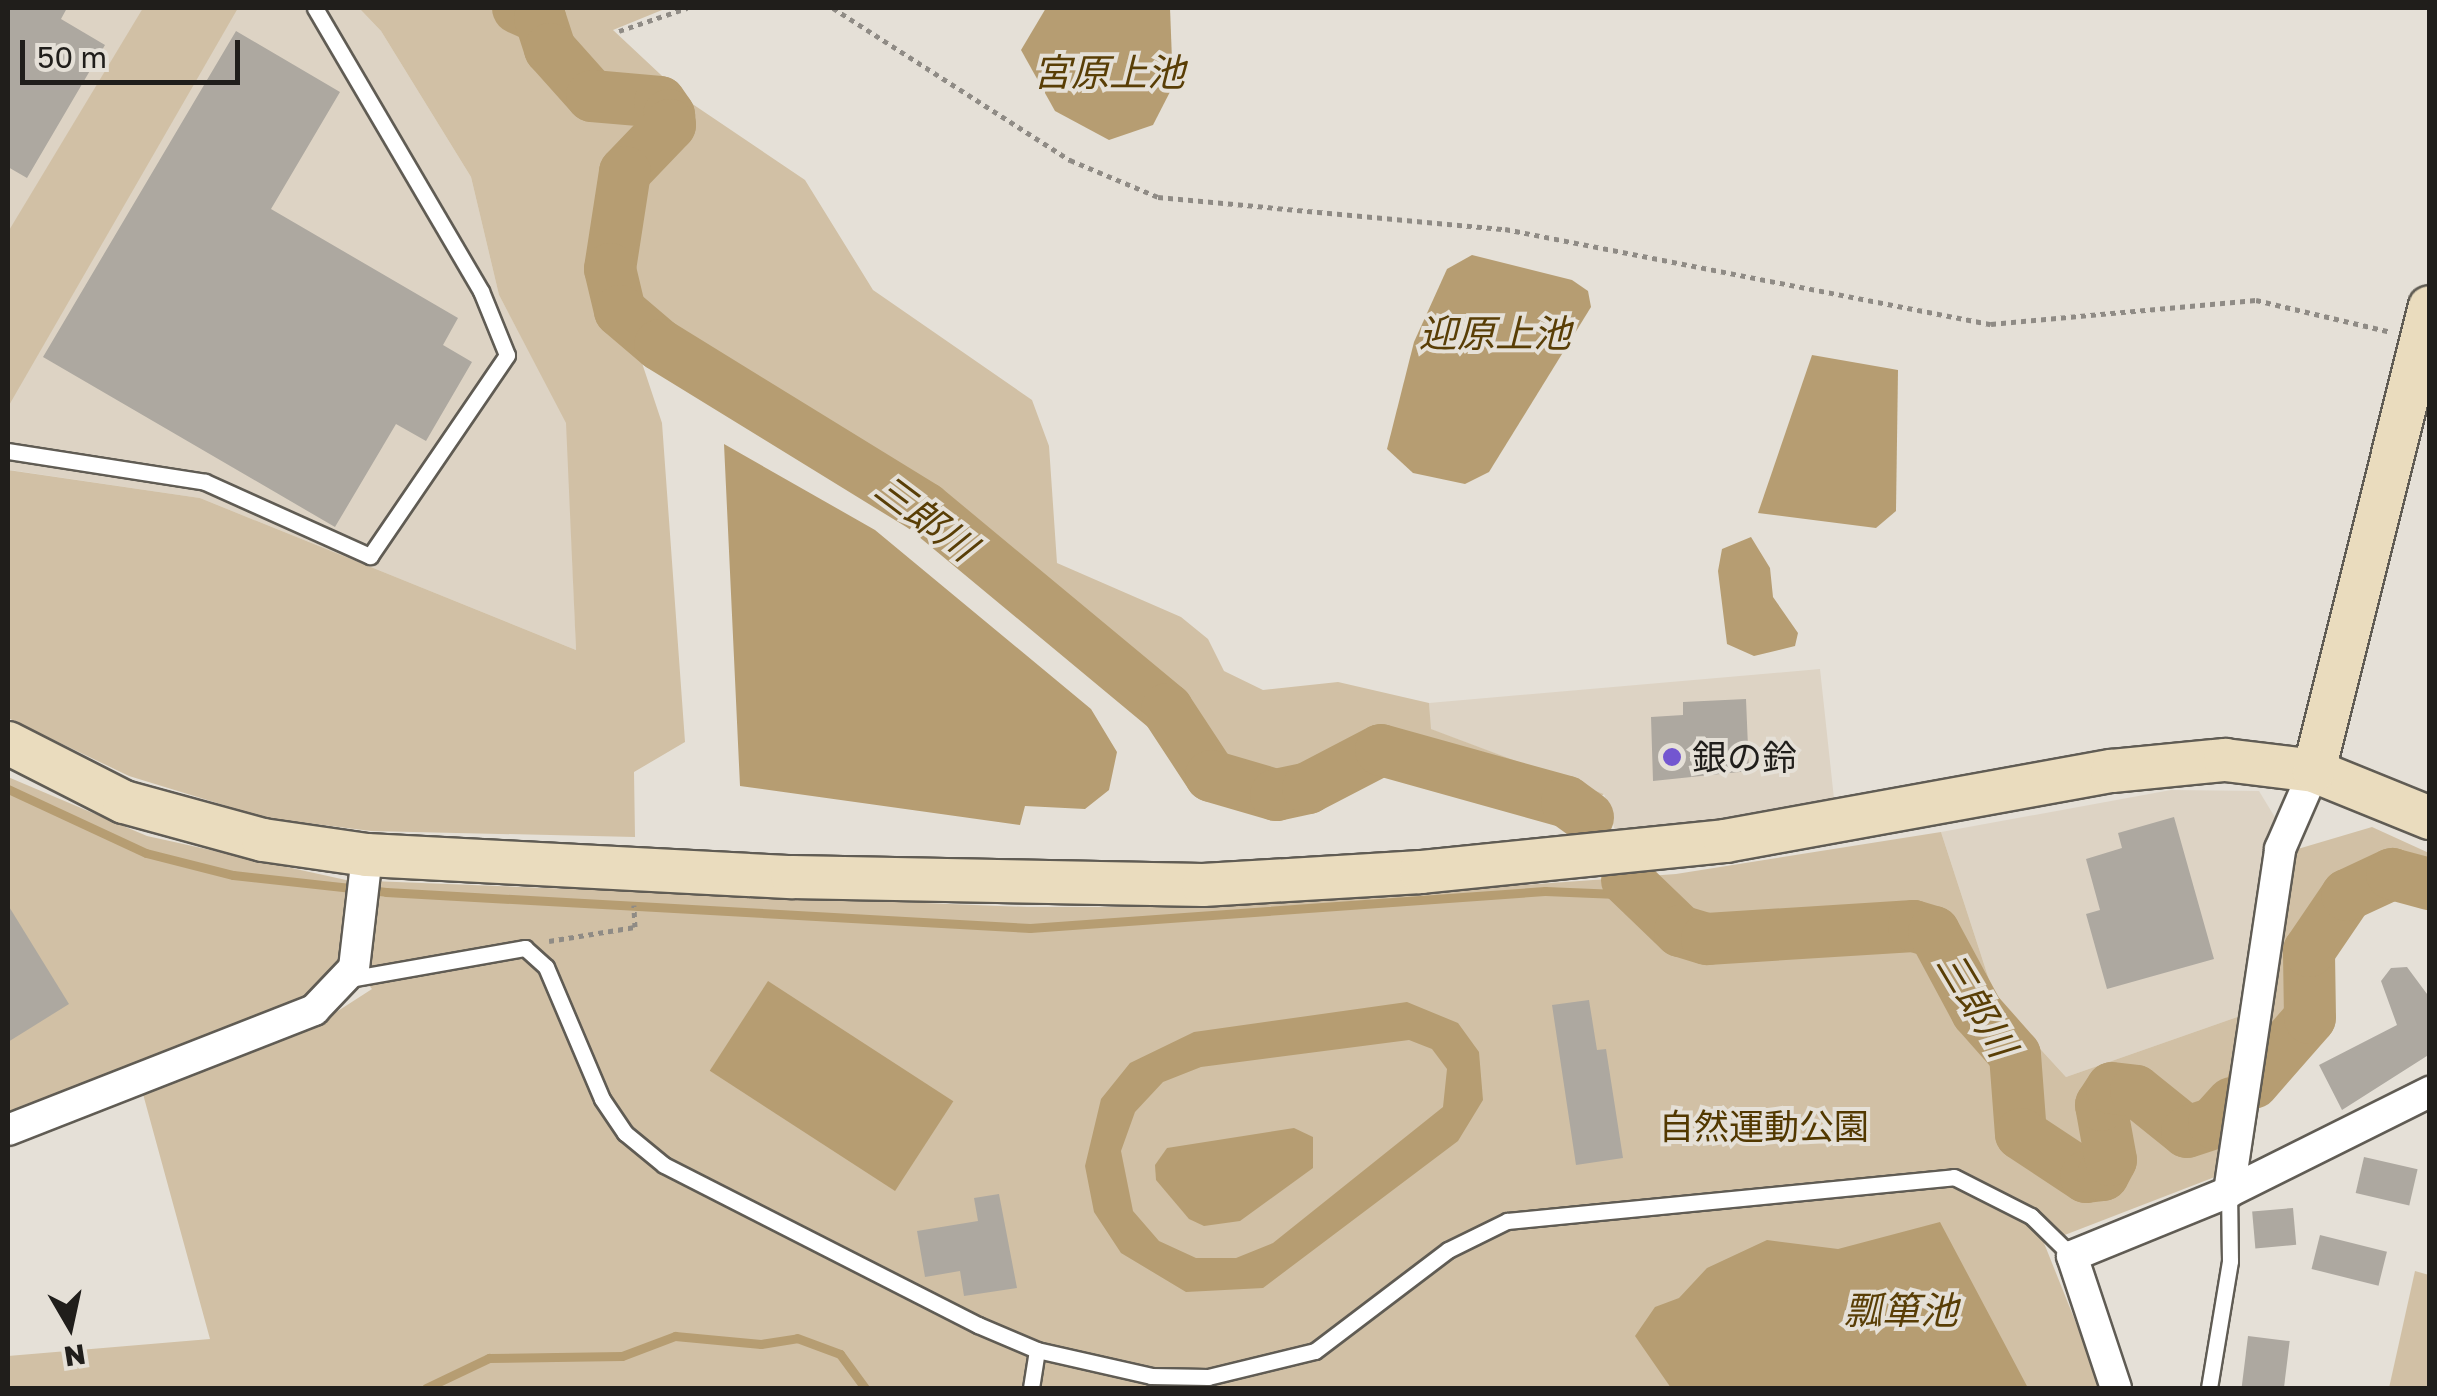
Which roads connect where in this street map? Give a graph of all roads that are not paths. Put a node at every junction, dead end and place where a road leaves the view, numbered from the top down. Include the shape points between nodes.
1 (315, 8) edge
2 (2425, 324) edge
3 (8, 451) edge
4 (8, 744) edge
5 (2314, 771) junction
6 (2430, 818) edge
7 (365, 868) junction
8 (348, 979) junction
9 (2430, 1092) edge
10 (8, 1130) edge
11 (2230, 1192) junction
12 (2072, 1256) junction
13 (1037, 1350) junction
14 (1030, 1388) edge
15 (2116, 1388) edge
16 (2209, 1388) edge

1 - 3 lane via 472,275 507,355 370,556 205,482
2 - 5 street
4 - 7 street via 184,822
5 - 6 street
5 - 7 street via 2225,760 2112,771 1725,841 1314,881
5 - 11 street via 2280,849
7 - 8 street
8 - 10 street via 314,1010
8 - 13 lane via 507,946 532,952 546,967 602,1099 625,1133 664,1165
9 - 11 street
11 - 12 street
11 - 16 lane via 2230,1261
12 - 13 lane via 1984,1186 1932,1177 1507,1222 1474,1233 1315,1351 1284,1364 1208,1377 1151,1376
12 - 15 street
13 - 14 lane

